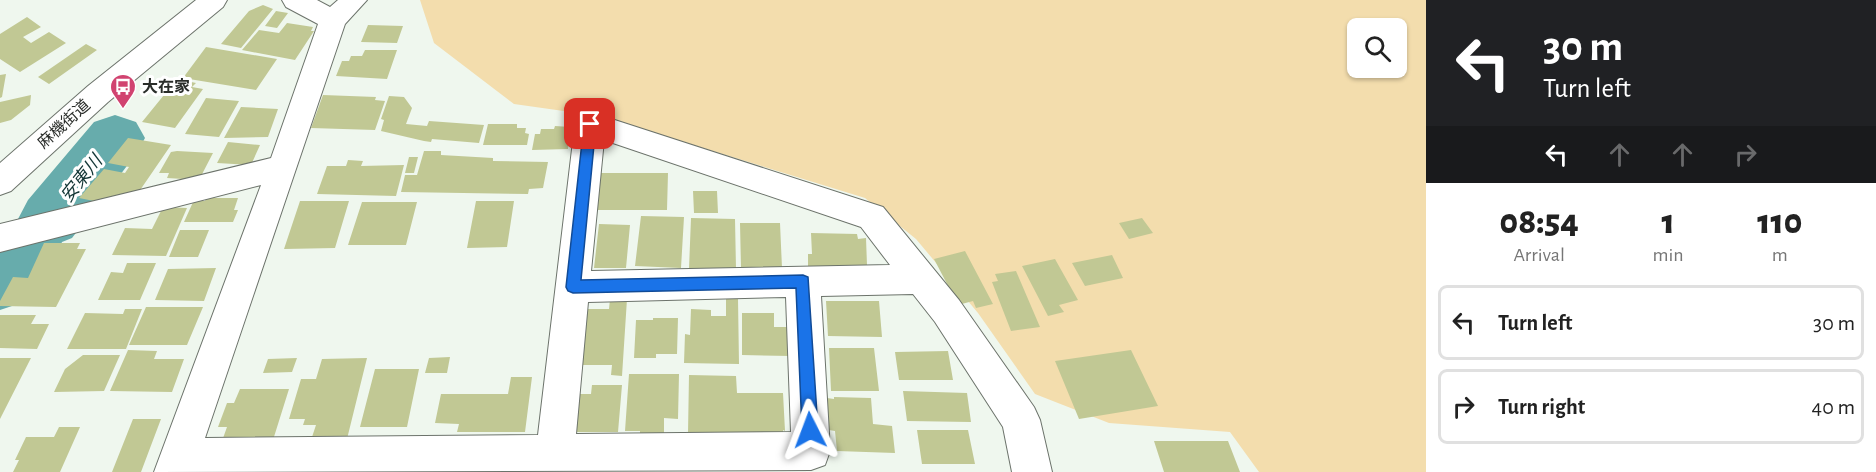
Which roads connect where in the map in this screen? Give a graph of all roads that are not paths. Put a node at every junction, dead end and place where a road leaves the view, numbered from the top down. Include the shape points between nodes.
1 (214, 0) edge
2 (295, 0) edge
3 (344, 10) edge
4 (283, 167) junction
5 (0, 182) edge
6 (0, 238) edge
7 (922, 279) junction
8 (803, 282) junction
9 (573, 287) junction
10 (554, 464) edge
11 (176, 465) edge
12 (1032, 472) edge

1 - 5 street, 麻機街道 via 98,94
2 - 3 street
3 - 4 street
4 - 6 street
4 - 11 street
7 - 8 street
7 - 9 street via 872,217 590,124
7 - 12 street via 1022,420
8 - 9 street
8 - 10 street via 811,451
9 - 10 street
10 - 11 street

